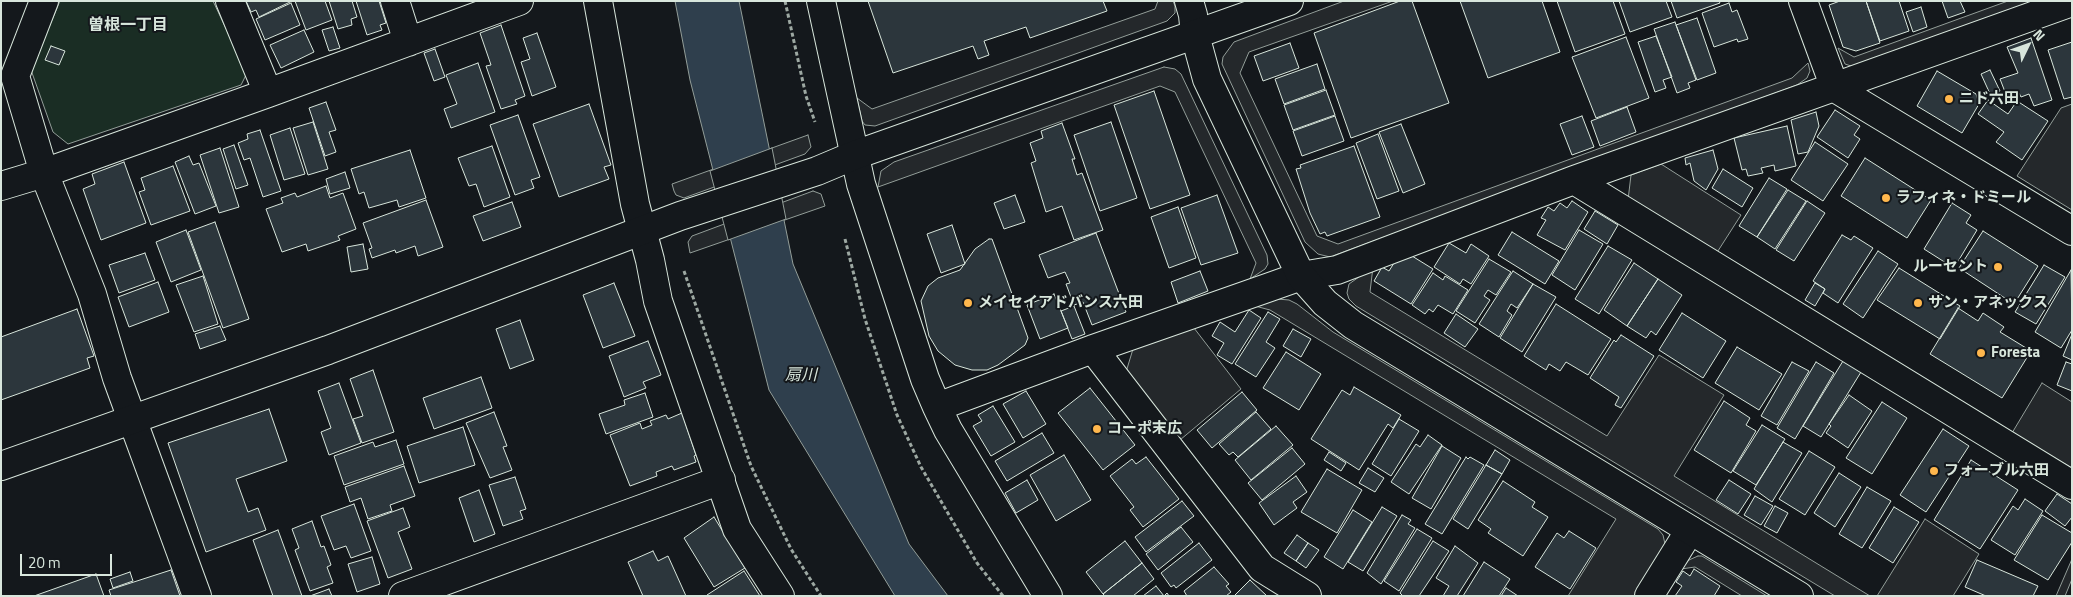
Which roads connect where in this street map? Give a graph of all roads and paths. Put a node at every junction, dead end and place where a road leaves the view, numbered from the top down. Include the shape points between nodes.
1 (44, 1) edge
2 (230, 1) edge
3 (395, 1) edge
4 (519, 1) edge
5 (598, 1) edge
6 (822, 1) edge
7 (1189, 1) edge
8 (1289, 1) edge
9 (1803, 1) edge
10 (2072, 2) edge
11 (1195, 35) junction
12 (408, 42) junction
13 (1835, 88) junction
14 (268, 93) junction
15 (855, 155) junction
16 (44, 173) junction
17 (1574, 180) junction
18 (1, 186) edge
19 (2072, 231) edge
20 (643, 232) junction
21 (683, 268) dead end
22 (1301, 276) junction
23 (1093, 349) junction
24 (936, 407) junction
25 (132, 421) junction
26 (1, 466) edge
27 (721, 480) junction
28 (2072, 485) edge
29 (1690, 530) junction
30 (430, 591) edge
31 (197, 596) edge
32 (403, 596) edge
33 (780, 596) edge
34 (821, 596) edge
35 (1048, 596) edge
36 (1307, 596) edge
37 (1650, 596) edge
38 (1799, 596) edge

1 - 16 street via 15,76
2 - 14 street
3 - 12 street
4 - 12 street
5 - 20 street
6 - 15 street
7 - 11 street
8 - 11 street
9 - 13 street
10 - 13 street
11 - 15 street
11 - 22 street via 1207,79
12 - 14 street
13 - 17 street
13 - 19 street
14 - 16 street
15 - 20 street via 817,172 680,216
15 - 24 street via 861,184
16 - 18 street
16 - 25 street via 92,294
17 - 22 street via 1337,270
17 - 28 street
20 - 25 street
20 - 27 street via 658,301
21 - 34 path via 751,466 791,549
22 - 23 street
22 - 29 street via 1325,303 1353,325
23 - 24 street
23 - 36 street via 1262,568
24 - 35 street
25 - 26 street
25 - 31 street
27 - 30 street
27 - 33 street via 737,529
29 - 37 street
29 - 38 street
30 - 32 street

